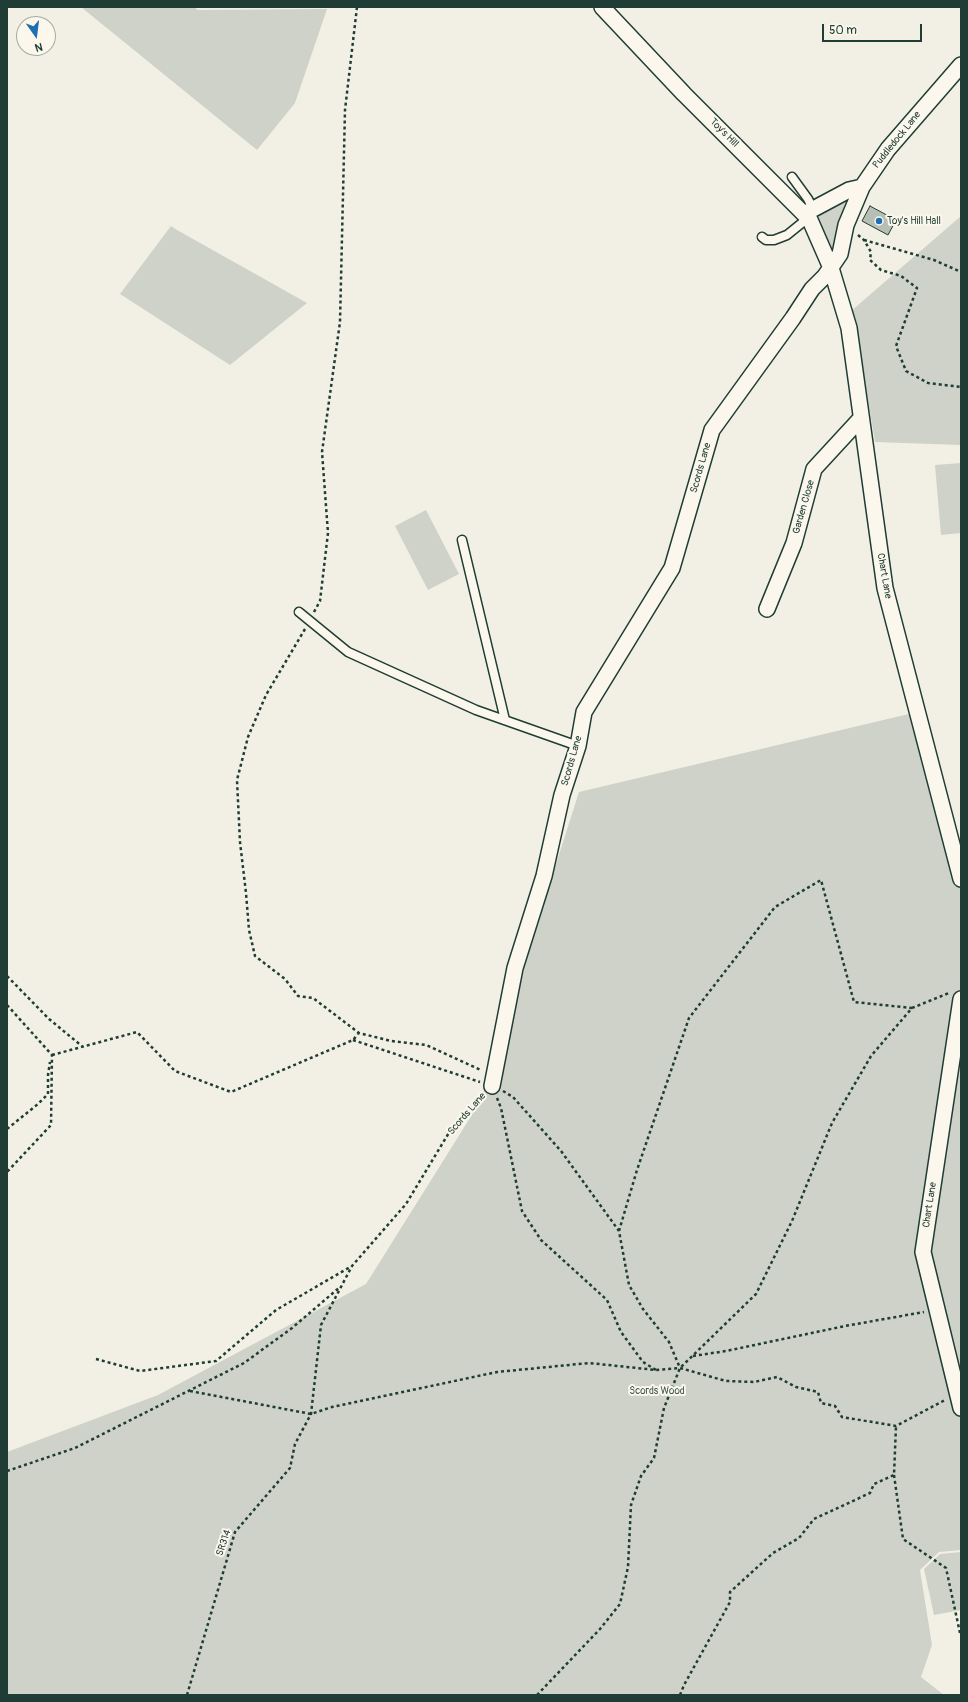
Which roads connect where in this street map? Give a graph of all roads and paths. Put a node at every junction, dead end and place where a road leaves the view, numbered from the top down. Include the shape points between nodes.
1 (357, 7) edge
2 (602, 7) edge
3 (961, 65) edge
4 (792, 177) dead end
5 (862, 187) junction
6 (808, 214) junction
7 (762, 237) dead end
8 (830, 268) junction
9 (961, 272) edge
10 (961, 387) edge
11 (861, 418) junction
12 (462, 540) dead end
13 (767, 609) dead end
14 (299, 612) dead end
15 (309, 620) junction
16 (505, 720) junction
17 (578, 746) junction
18 (961, 879) edge
19 (7, 976) edge
20 (958, 994) edge
21 (7, 1004) edge
22 (912, 1008) junction
23 (359, 1034) junction
24 (353, 1040) junction
25 (83, 1047) junction
26 (52, 1055) junction
27 (492, 1086) junction
28 (7, 1129) edge
29 (7, 1172) edge
30 (619, 1231) junction
31 (352, 1266) junction
32 (342, 1285) junction
33 (937, 1309) junction
34 (693, 1356) junction
35 (96, 1359) dead end
36 (680, 1368) junction
37 (656, 1370) junction
38 (190, 1391) junction
39 (958, 1392) junction
40 (961, 1408) edge
41 (311, 1414) junction
42 (896, 1426) junction
43 (7, 1471) edge
44 (894, 1475) junction
45 (960, 1633) edge
46 (187, 1695) edge
47 (537, 1695) edge
48 (680, 1695) edge

1 - 15 path via 345,110 340,322 322,452 328,533 320,601
2 - 6 street, Toy's Hill via 684,94
3 - 5 street, Puddledock Lane via 888,149
4 - 6 lane via 808,199
5 - 6 street via 850,190
5 - 8 street, Puddledock Lane via 846,225 840,254
6 - 7 lane via 787,234 774,240
6 - 8 street, Toy's Hill
8 - 11 street, Chart Lane via 849,328
8 - 17 street, Scords Lane via 812,289 712,430 672,568 584,712
9 - 10 path via 934,260 864,240 871,252 870,260 880,270 901,276 917,288 896,346 906,371 928,383
11 - 13 street, Garden Close via 814,469 794,543
11 - 18 street, Chart Lane via 885,588
12 - 16 lane
14 - 15 lane
15 - 16 lane via 348,652 476,710
15 - 23 path via 266,695 248,737 237,780 249,930 255,956 285,979 298,996 313,998
16 - 17 lane
17 - 27 street, Scords Lane via 562,795 544,876 515,968
19 - 25 path via 49,1019
20 - 22 path
20 - 33 street, Chart Lane via 923,1252
21 - 26 path
22 - 30 path via 854,1002 821,880 775,907 689,1018
22 - 34 path via 871,1056 832,1124 792,1221 756,1294
23 - 24 path
23 - 27 path via 426,1045 480,1068
24 - 25 path via 230,1092 175,1071 137,1032
24 - 27 path
25 - 26 path
26 - 28 path via 48,1094
26 - 29 path via 51,1125
27 - 30 path via 513,1097 561,1151
27 - 31 path, Scords Lane via 450,1131 406,1204
27 - 37 path via 502,1108 522,1211 541,1240 607,1300 621,1332 643,1362
30 - 36 path via 629,1285 643,1309 669,1342
31 - 32 path
31 - 35 path via 276,1310 216,1361 140,1371
32 - 38 path via 292,1328 244,1363
32 - 41 path via 321,1325
33 - 34 path
33 - 39 street, Chart Lane
34 - 36 path
36 - 37 path
36 - 42 path via 726,1381 754,1382 777,1377 796,1387 818,1392 821,1403 835,1406 842,1417
36 - 47 path via 664,1408 654,1458 641,1476 631,1505 628,1567 620,1604 600,1629
37 - 41 path via 589,1364 497,1372 332,1407
38 - 41 path
38 - 43 path via 75,1448
39 - 40 street, Chart Lane
39 - 42 path
41 - 46 path, SR314 via 295,1444 290,1468 235,1532
42 - 44 path
44 - 45 path via 903,1539 946,1568
44 - 48 path via 874,1484 870,1493 814,1520 798,1538 773,1553 730,1592 730,1602

